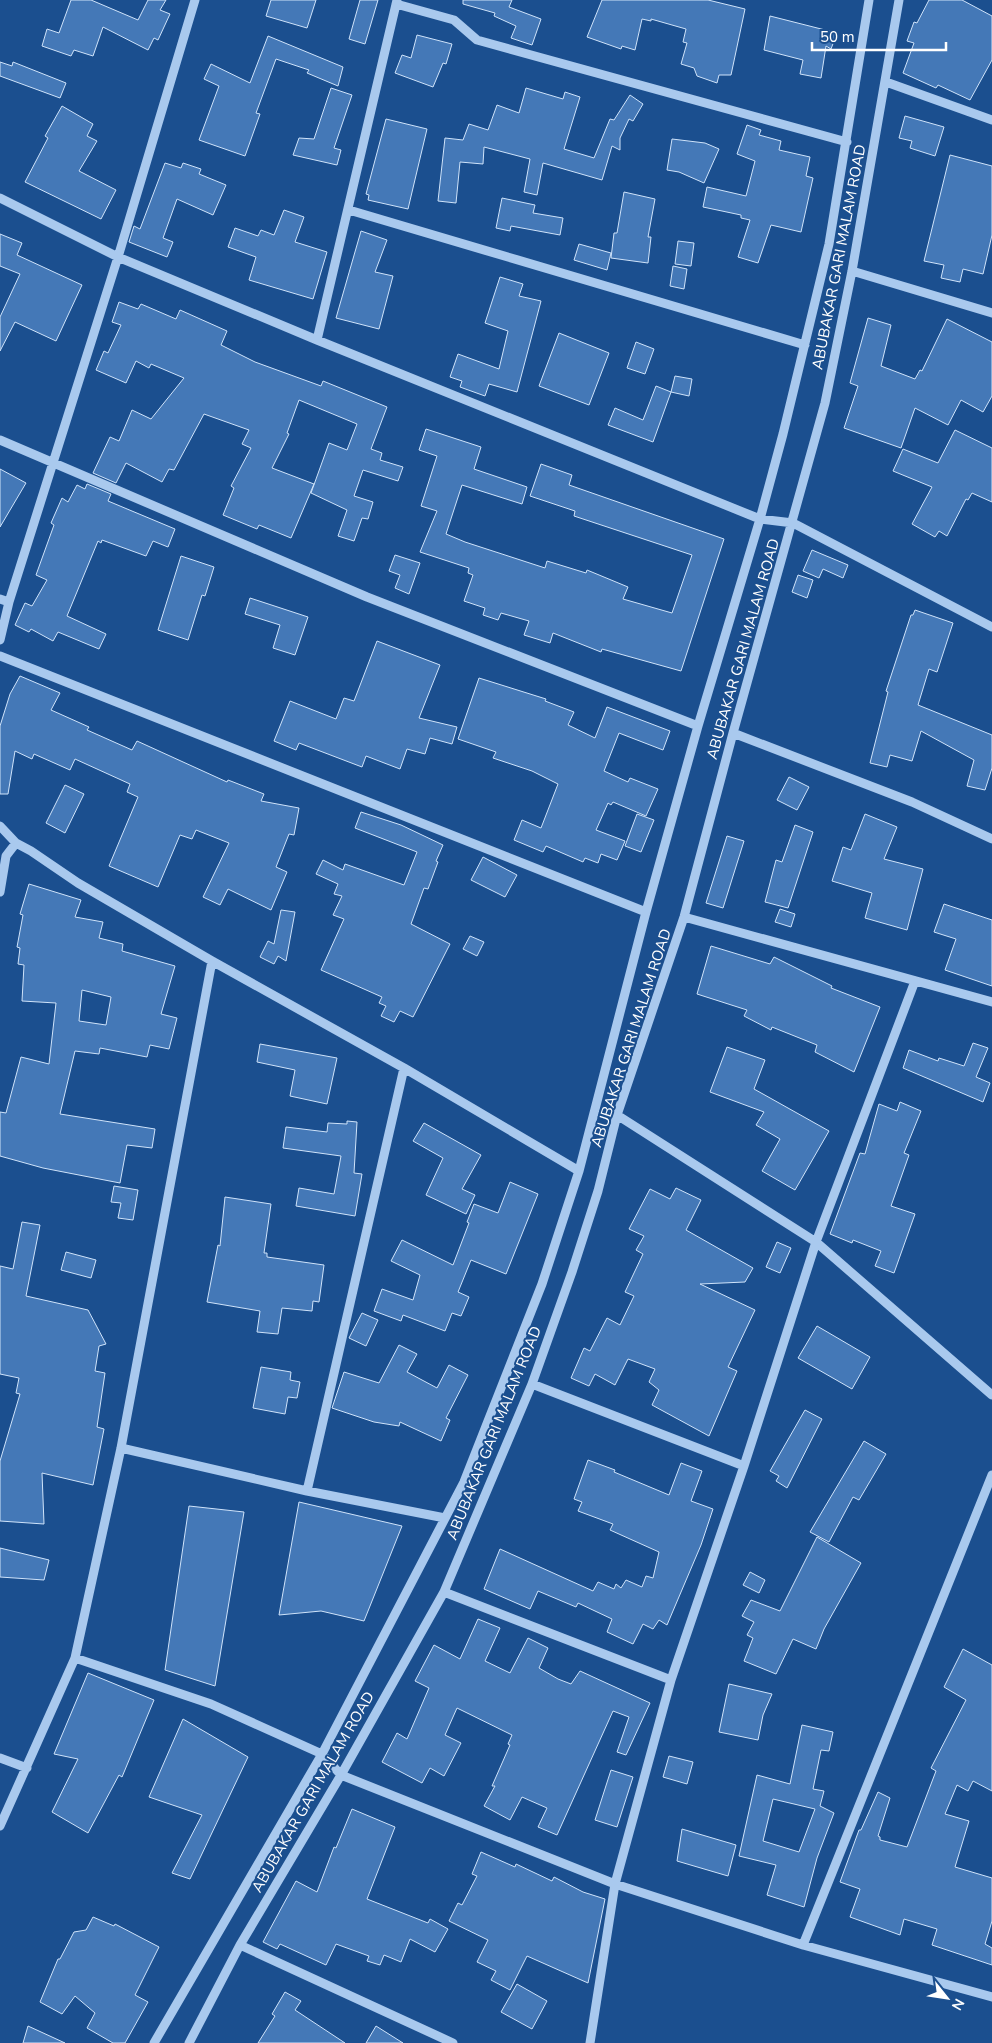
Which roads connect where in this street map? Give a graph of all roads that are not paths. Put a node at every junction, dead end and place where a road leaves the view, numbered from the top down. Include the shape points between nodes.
1 (195, 0) edge
2 (869, 0) edge
3 (898, 0) edge
4 (396, 2) edge
5 (886, 82) junction
6 (992, 120) edge
7 (847, 142) junction
8 (0, 198) edge
9 (349, 210) junction
10 (118, 257) junction
11 (852, 271) junction
12 (992, 313) edge
13 (317, 340) junction
14 (805, 345) junction
15 (0, 440) edge
16 (54, 462) junction
17 (760, 519) junction
18 (792, 523) junction
19 (0, 599) edge
20 (10, 602) junction
21 (992, 627) edge
22 (0, 640) edge
23 (0, 656) edge
24 (698, 726) junction
25 (732, 733) junction
26 (0, 826) edge
27 (992, 839) edge
28 (16, 843) junction
29 (0, 892) edge
30 (646, 912) junction
31 (684, 917) junction
32 (212, 961) junction
33 (915, 981) junction
34 (992, 1002) edge
35 (404, 1068) junction
36 (617, 1115) junction
37 (578, 1171) junction
38 (816, 1242) junction
39 (532, 1384) junction
40 (992, 1395) edge
41 (121, 1448) junction
42 (744, 1466) junction
43 (992, 1475) edge
44 (306, 1491) junction
45 (445, 1518) junction
46 (444, 1592) junction
47 (75, 1658) junction
48 (671, 1680) junction
49 (322, 1754) junction
50 (0, 1758) edge
51 (27, 1768) junction
52 (341, 1775) junction
53 (0, 1826) edge
54 (615, 1884) junction
55 (240, 1945) junction
56 (803, 1945) junction
57 (992, 1997) edge
58 (154, 2043) edge
59 (189, 2043) edge
60 (453, 2043) edge
61 (590, 2043) edge

1 - 10 street
2 - 7 street
3 - 5 street, ABUBAKAR GARI MALAM ROAD
4 - 7 street via 454,20 477,40
4 - 9 street
5 - 6 street
5 - 11 street, ABUBAKAR GARI MALAM ROAD
7 - 14 street via 829,244
8 - 10 street
9 - 13 street
9 - 14 street
10 - 13 street
10 - 16 street
11 - 12 street
11 - 18 street, ABUBAKAR GARI MALAM ROAD via 825,403
13 - 17 street
14 - 17 street
15 - 16 street
16 - 20 street
16 - 24 street via 367,597
17 - 18 street
17 - 24 street
18 - 21 street
18 - 25 street, ABUBAKAR GARI MALAM ROAD
19 - 20 street
20 - 22 street
23 - 30 street
24 - 30 street
25 - 27 street via 912,802
25 - 31 street, ABUBAKAR GARI MALAM ROAD
26 - 28 street
28 - 29 street via 6,856
28 - 32 street
30 - 37 street
31 - 33 street
31 - 36 street, ABUBAKAR GARI MALAM ROAD
32 - 35 street
32 - 41 street
33 - 34 street
33 - 38 street
35 - 37 street
35 - 44 street
36 - 38 street
36 - 39 street, ABUBAKAR GARI MALAM ROAD via 598,1191
37 - 45 street via 542,1284 509,1372 464,1482
38 - 40 street
38 - 42 street
39 - 42 street
39 - 46 street, ABUBAKAR GARI MALAM ROAD
41 - 44 street
41 - 47 street
42 - 48 street
43 - 56 street
44 - 45 street
45 - 49 street
46 - 48 street
46 - 52 street, ABUBAKAR GARI MALAM ROAD
47 - 49 street via 211,1704
47 - 51 street
48 - 54 street
49 - 52 street
49 - 58 street
50 - 51 street
51 - 53 street
52 - 54 street
52 - 55 street, ABUBAKAR GARI MALAM ROAD
54 - 56 street
54 - 61 street
55 - 59 street, ABUBAKAR GARI MALAM ROAD
55 - 60 street
56 - 57 street

